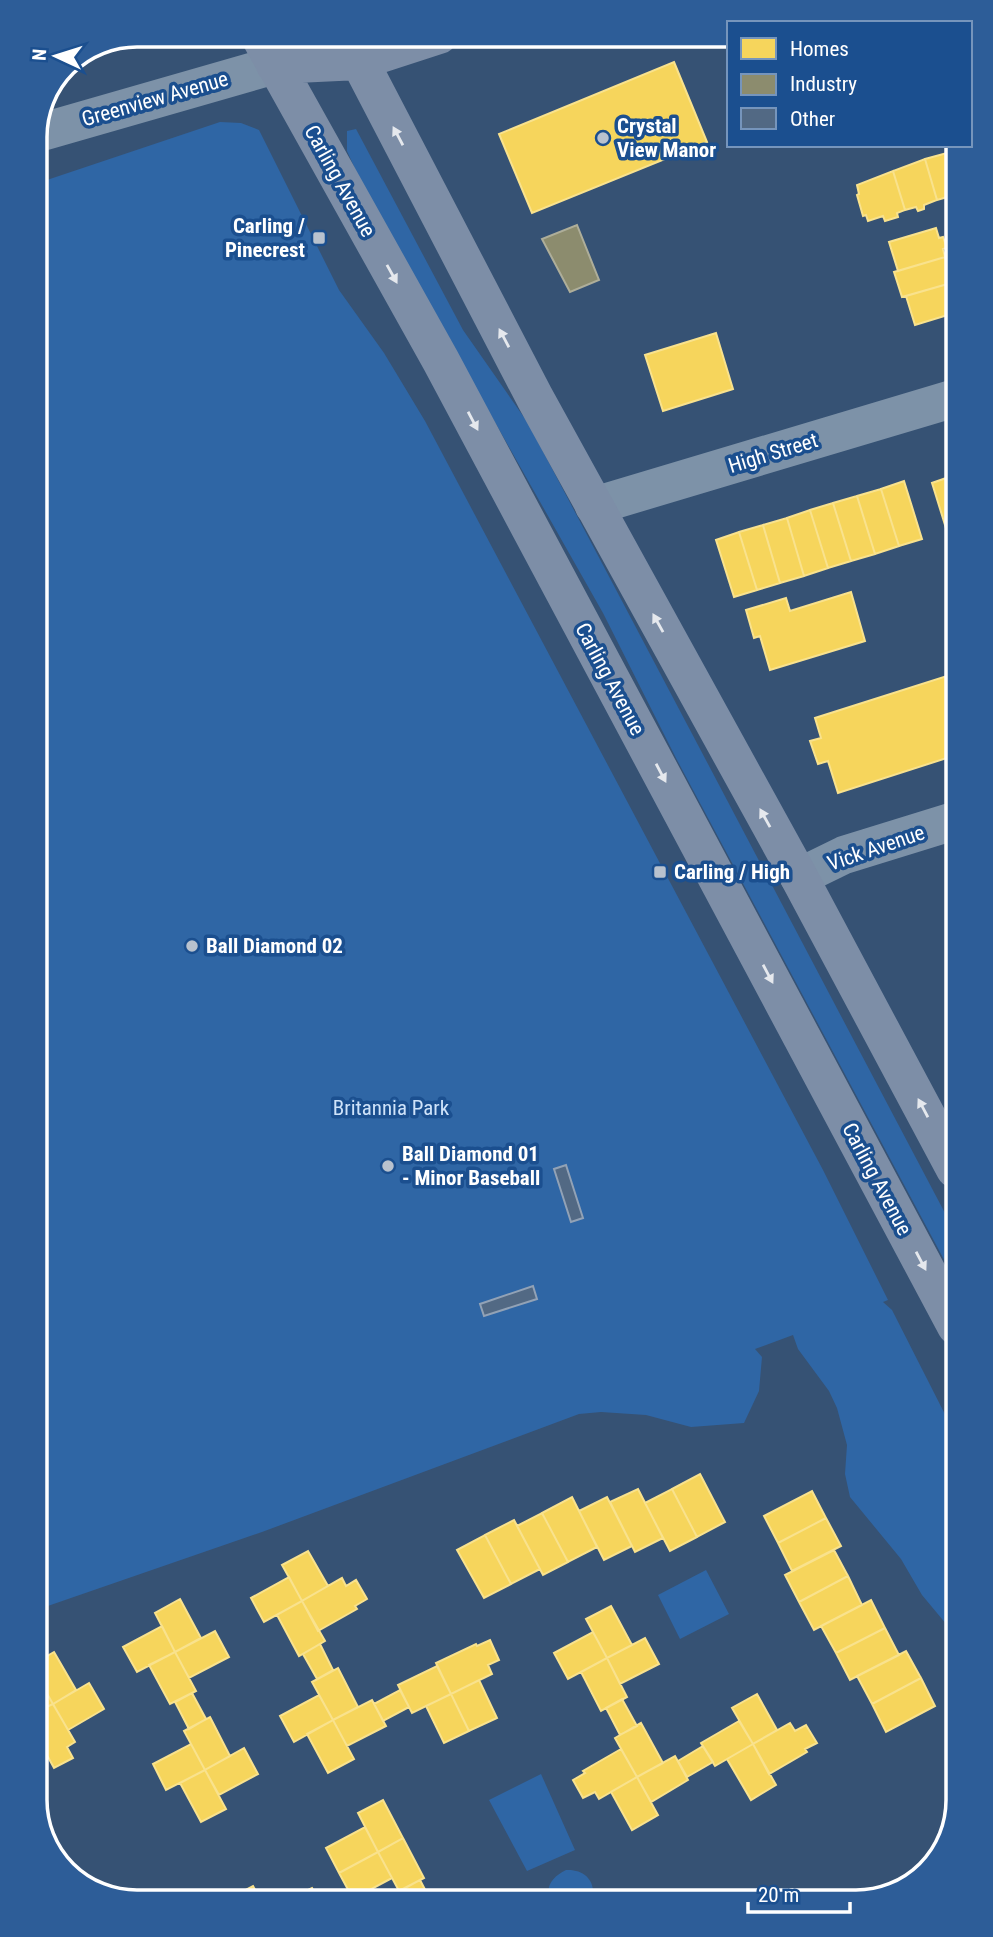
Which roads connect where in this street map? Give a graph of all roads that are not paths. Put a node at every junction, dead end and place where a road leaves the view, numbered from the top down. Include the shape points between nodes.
1 (353, 48) edge
2 (267, 50) edge
3 (47, 130) edge
4 (946, 401) edge
5 (594, 506) junction
6 (946, 823) edge
7 (799, 877) junction
8 (946, 1151) edge
9 (946, 1307) edge

1 - 2 main road
5 -> 1 main road
2 - 3 street, Greenview Avenue
2 -> 9 main road, Carling Avenue via 441,361
4 - 5 street, High Street
7 -> 5 main road
6 - 7 street, Vick Avenue via 844,855
8 -> 7 main road

